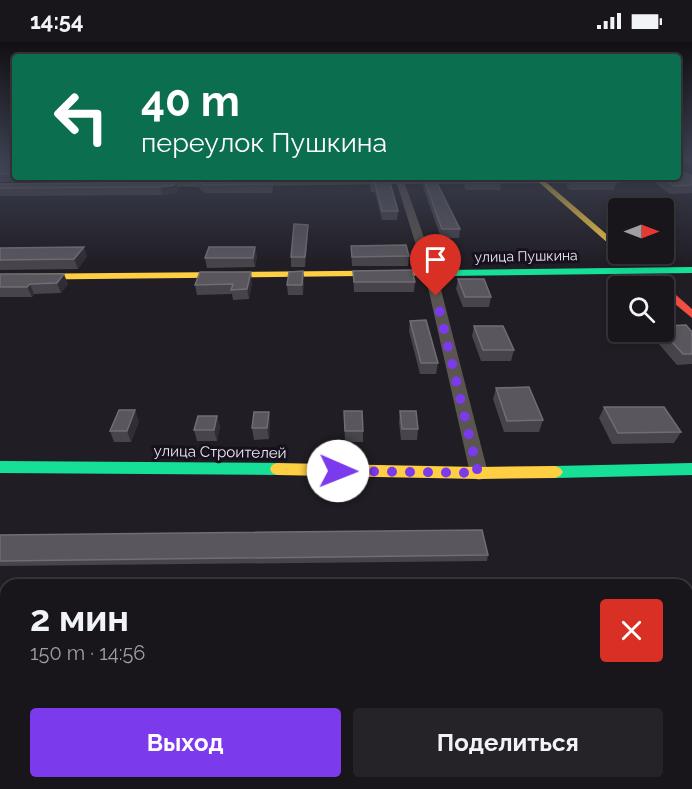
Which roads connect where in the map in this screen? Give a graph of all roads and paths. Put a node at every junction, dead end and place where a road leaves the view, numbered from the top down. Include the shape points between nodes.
1 (405, 196) edge
2 (557, 196) edge
3 (608, 240) edge
4 (635, 264) edge
5 (642, 270) junction
6 (692, 270) edge
7 (431, 274) junction
8 (0, 276) edge
9 (649, 276) edge
10 (674, 299) edge
11 (692, 315) edge
12 (0, 467) edge
13 (692, 469) edge
14 (478, 473) junction

1 - 7 street
2 - 3 street
4 - 5 street
5 - 6 street, улица Пушкина
5 - 7 street, улица Пушкина
5 - 9 street
7 - 8 street, улица Пушкина
7 - 14 street
10 - 11 street
12 - 14 street, улица Строителей
13 - 14 street, улица Строителей

